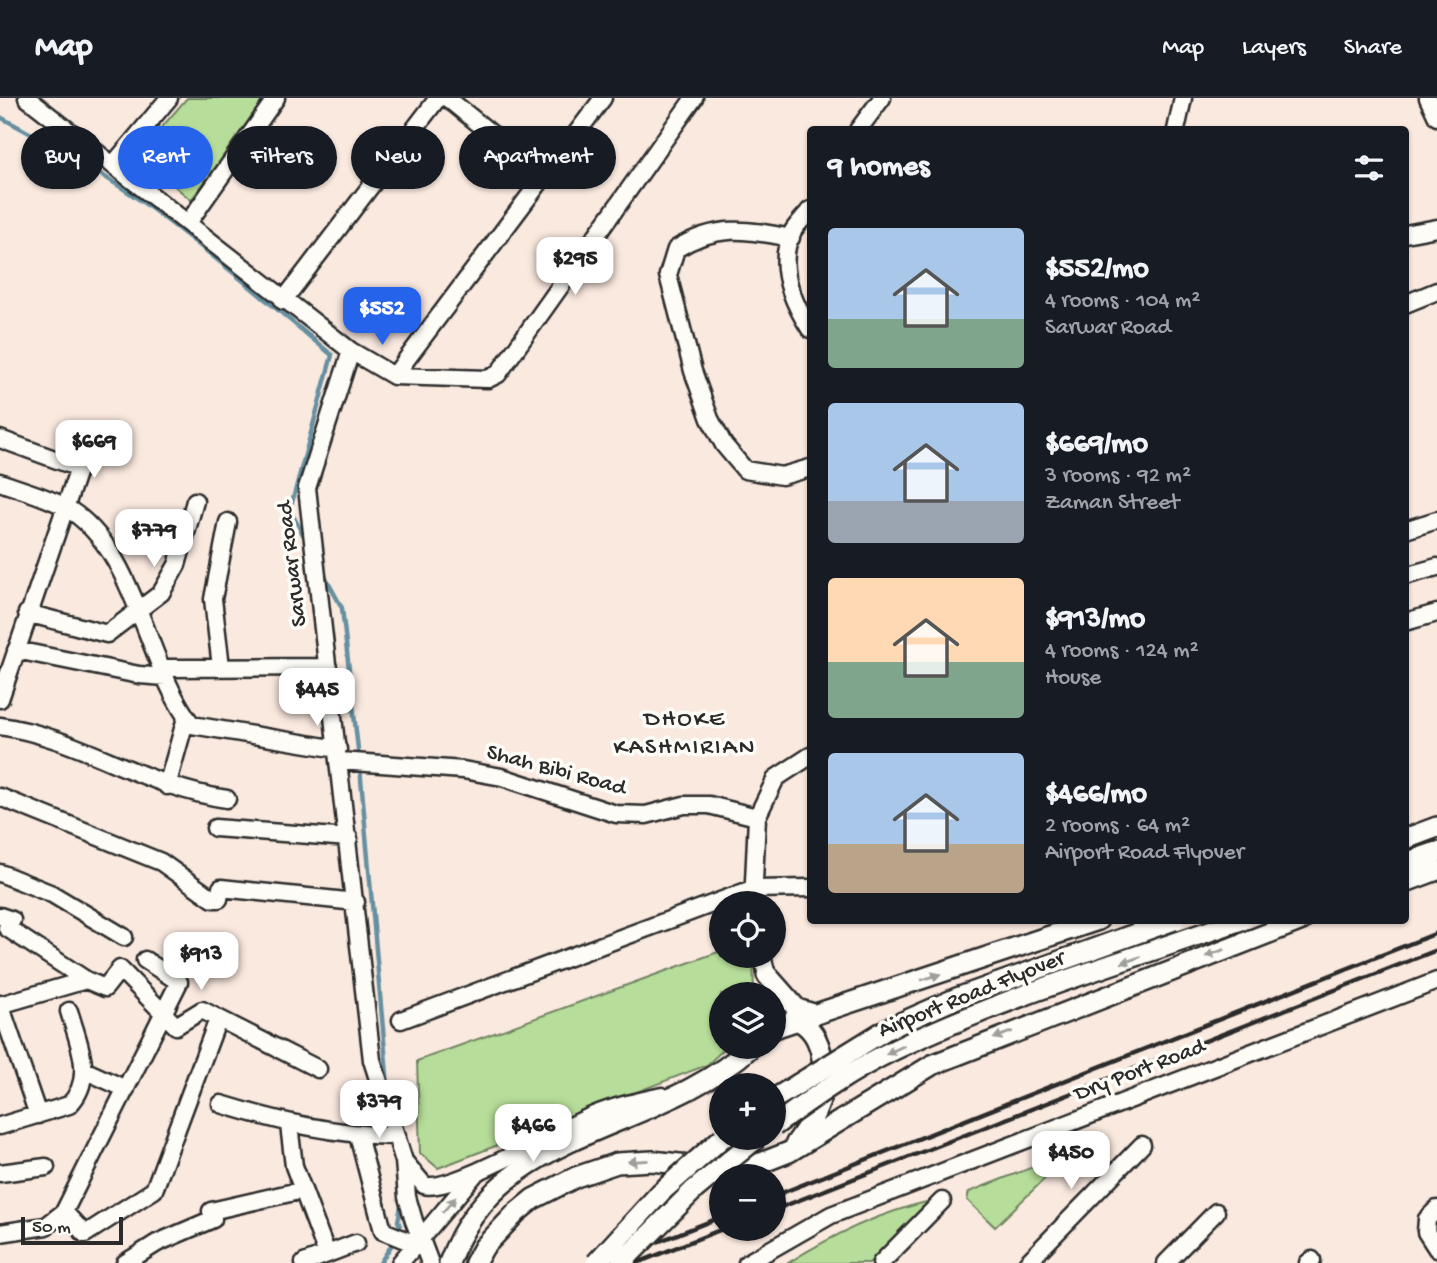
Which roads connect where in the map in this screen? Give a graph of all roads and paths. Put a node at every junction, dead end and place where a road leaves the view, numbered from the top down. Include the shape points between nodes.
1 (27, 98) edge
2 (169, 98) edge
3 (276, 98) edge
4 (438, 98) edge
5 (447, 98) edge
6 (603, 98) edge
7 (694, 98) edge
8 (881, 98) edge
9 (1183, 98) edge
10 (1428, 98) edge
11 (1437, 117) edge
12 (482, 126) edge
13 (583, 126) edge
14 (861, 126) edge
15 (1178, 126) edge
16 (113, 165) junction
17 (538, 189) edge
18 (807, 214) edge
19 (188, 223) junction
20 (1437, 228) edge
21 (1409, 233) edge
22 (791, 238) junction
23 (1437, 291) edge
24 (283, 301) junction
25 (1409, 302) edge
26 (807, 324) edge
27 (351, 351) junction
28 (394, 376) junction
29 (0, 439) edge
30 (88, 441) dead end
31 (79, 468) junction
32 (807, 468) edge
33 (0, 482) edge
34 (195, 500) dead end
35 (65, 507) junction
36 (1437, 520) edge
37 (228, 522) dead end
38 (1409, 529) edge
39 (1437, 567) edge
40 (1409, 575) edge
41 (139, 610) junction
42 (27, 613) junction
43 (1437, 613) edge
44 (1409, 621) edge
45 (16, 650) junction
46 (221, 667) junction
47 (328, 667) junction
48 (164, 673) junction
49 (0, 699) edge
50 (186, 718) junction
51 (0, 726) edge
52 (339, 755) junction
53 (807, 758) edge
54 (167, 786) junction
55 (0, 797) edge
56 (227, 799) dead end
57 (757, 817) junction
58 (1437, 825) edge
59 (1409, 826) edge
60 (215, 828) dead end
61 (1409, 837) edge
62 (349, 838) junction
63 (1436, 859) edge
64 (1409, 862) edge
65 (0, 873) edge
66 (1409, 879) edge
67 (807, 888) edge
68 (753, 891) edge
69 (786, 891) edge
70 (356, 902) junction
71 (709, 912) edge
72 (0, 916) edge
73 (1086, 924) edge
74 (1163, 924) edge
75 (1230, 924) edge
76 (1292, 924) edge
77 (124, 937) dead end
78 (145, 960) dead end
79 (86, 980) junction
80 (1437, 981) edge
81 (786, 1000) edge
82 (0, 1004) edge
83 (69, 1011) dead end
84 (164, 1013) junction
85 (814, 1014) junction
86 (218, 1019) junction
87 (794, 1019) junction
88 (401, 1020) dead end
89 (786, 1023) edge
90 (737, 1059) edge
91 (318, 1069) dead end
92 (86, 1071) junction
93 (125, 1089) junction
94 (687, 1091) junction
95 (786, 1092) edge
96 (221, 1104) dead end
97 (38, 1115) junction
98 (786, 1118) edge
99 (289, 1125) junction
100 (0, 1126) edge
101 (358, 1135) junction
102 (397, 1136) junction
103 (1142, 1145) dead end
104 (709, 1150) edge
105 (742, 1150) edge
106 (789, 1152) junction
107 (404, 1161) junction
108 (46, 1167) dead end
109 (478, 1171) junction
110 (0, 1173) edge
111 (510, 1175) junction
112 (303, 1190) junction
113 (533, 1199) junction
114 (943, 1201) dead end
115 (1437, 1209) edge
116 (64, 1212) junction
117 (1216, 1212) dead end
118 (0, 1233) edge
119 (419, 1239) junction
120 (355, 1243) dead end
121 (1437, 1249) edge
122 (327, 1254) junction
123 (125, 1263) edge
124 (304, 1263) edge
125 (400, 1263) edge
126 (430, 1263) edge
127 (449, 1263) edge
128 (475, 1263) edge
129 (596, 1263) edge
130 (621, 1263) edge
131 (747, 1263) edge
132 (881, 1263) edge
133 (1027, 1263) edge
134 (1166, 1263) edge

1 - 16 street
2 - 16 street
3 - 19 street
4 - 24 street
5 - 12 street
6 - 13 street
7 - 28 street via 498,374 488,379
8 - 14 street
9 - 15 street
10 - 11 street
16 - 19 street
17 - 28 street
18 - 22 street
19 - 24 street
20 - 21 street
22 - 26 street via 785,268 792,300
22 - 32 street via 727,230 698,235 676,249 668,275 693,371 724,445 745,470 782,476
23 - 25 street
24 - 27 street
27 - 28 street
27 - 47 street, Sarwar Road via 307,488
29 - 31 street
30 - 31 street
31 - 35 street
33 - 35 street
34 - 41 street via 177,565 161,593
35 - 41 street via 95,533
35 - 42 street
36 - 38 street
37 - 46 street via 213,599
39 - 40 street
41 - 42 street via 107,634
41 - 48 street
42 - 45 street
43 - 44 street
45 - 48 street via 139,675
45 - 49 street
46 - 47 street
46 - 48 street
47 - 52 street, Sarwar Road
48 - 50 street
50 - 52 street, Shah Bibi Road via 192,725
50 - 54 street
51 - 54 street via 36,731
52 - 57 street, Shah Bibi Road via 502,777 616,814 646,815 684,805 709,805
52 - 62 street, Sarwar Road
53 - 57 street via 776,778
54 - 56 street
55 - 70 street via 161,862 214,899 219,899 220,888
57 - 68 street
58 - 59 main road
58 - 61 main road
60 - 62 street
62 - 70 street, Sarwar Road
63 - 64 main road
63 - 66 main road
65 - 77 street via 52,894
67 - 69 street
70 - 102 street, Sarwar Road via 372,1060
71 - 88 street
72 - 79 street via 12,920 7,929
85 -> 73 main road
74 - 95 main road, Airport Road Flyover, bridge via 957,998 887,1029
75 -> 98 main road, Airport Road Flyover, bridge via 895,1049
76 -> 106 main road via 932,1065
78 - 84 street via 179,982
79 - 82 street
79 - 84 street via 105,988 120,969
80 - 131 street, Dry Port Road via 831,1215
81 - 85 main road
82 - 97 street
83 - 92 street
84 - 86 street via 176,1026 202,1010
84 - 93 street
85 - 87 main road
86 - 91 street
86 - 116 street via 154,1190 85,1234
87 - 89 main road
87 - 106 main road via 812,1032 820,1045 822,1085 818,1109
90 - 94 main road
92 - 93 street
92 - 97 street via 77,1097 69,1105
93 - 116 street
94 - 109 street via 594,1115
94 - 111 main road via 572,1139
96 - 99 street
97 - 100 street
99 - 101 street
99 - 112 street via 294,1166
101 - 102 street
101 - 119 street via 383,1231 408,1241
102 - 107 street, Sarwar Road
103 - 133 street
104 - 129 main road, bridge via 660,1193
105 - 130 main road, bridge
106 -> 113 main road via 734,1170 652,1161 617,1163
107 - 109 street via 416,1179 430,1187
107 - 119 street, Sarwar Road via 407,1197
108 - 110 street
119 -> 109 street
111 - 113 main road
111 - 127 main road via 471,1215
112 - 122 street
112 - 123 street via 211,1211 213,1219 157,1243
113 - 128 main road via 500,1228
114 - 132 street
115 - 121 street via 1427,1219 1426,1232
116 - 118 street via 46,1226
117 - 134 street
119 - 125 street
119 - 126 street, Sarwar Road
120 - 122 street
122 - 124 street

